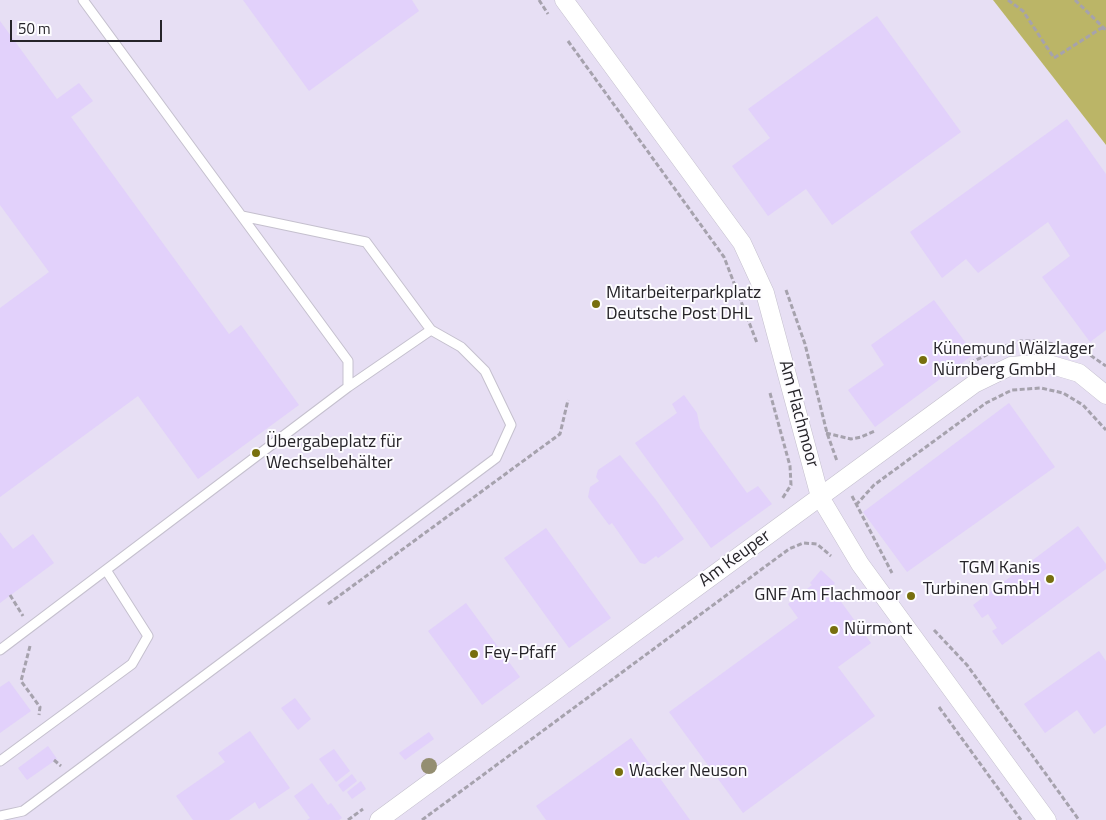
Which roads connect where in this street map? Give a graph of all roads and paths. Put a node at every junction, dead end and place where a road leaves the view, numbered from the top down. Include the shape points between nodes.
1 (83, 0) edge
2 (538, 0) edge
3 (564, 0) edge
4 (1008, 0) edge
5 (1075, 0) edge
6 (550, 16) dead end
7 (1105, 28) edge
8 (567, 40) dead end
9 (242, 216) junction
10 (782, 281) dead end
11 (431, 330) junction
12 (760, 351) dead end
13 (348, 387) junction
14 (769, 387) dead end
15 (1106, 395) edge
16 (1106, 430) edge
17 (844, 478) junction
18 (820, 496) junction
19 (778, 502) dead end
20 (856, 505) junction
21 (834, 560) dead end
22 (106, 570) junction
23 (893, 575) dead end
24 (10, 595) dead end
25 (933, 629) dead end
26 (26, 630) junction
27 (0, 650) edge
28 (934, 701) dead end
29 (36, 734) junction
30 (0, 761) edge
31 (364, 808) dead end
32 (0, 816) edge
33 (348, 820) edge
34 (379, 820) edge
35 (422, 820) edge
36 (1020, 820) edge
37 (1047, 820) edge
38 (1079, 820) edge

1 - 9 lane
2 - 6 path
3 - 18 street, Am Flachmoor via 742,243 765,293
4 - 7 path via 1023,11 1054,58
5 - 7 path
8 - 12 path via 724,257
9 - 11 lane via 366,242
9 - 13 lane via 348,361
10 - 17 path via 805,344 827,433
11 - 13 lane
11 - 32 lane via 461,347 485,371 511,425 496,458 23,811
13 - 22 lane
14 - 19 path via 790,466 791,485
15 - 17 street, Am Keuper via 1079,374 1045,363 1011,366 974,384
16 - 20 path via 1083,405 1063,393 1041,388 1012,390 986,403 874,485
17 - 18 street, Am Keuper
17 - 20 path
18 - 34 street, Am Keuper
18 - 37 street, Am Flachmoor via 860,564
20 - 23 path
21 - 35 path via 817,544 804,543 789,549
22 - 26 lane
22 - 29 lane via 148,636 132,664
24 - 26 path via 22,612
25 - 38 path via 967,666
26 - 27 lane
26 - 29 path via 30,646 21,681 40,707 39,716 28,724
28 - 36 path
29 - 30 lane
31 - 33 path

